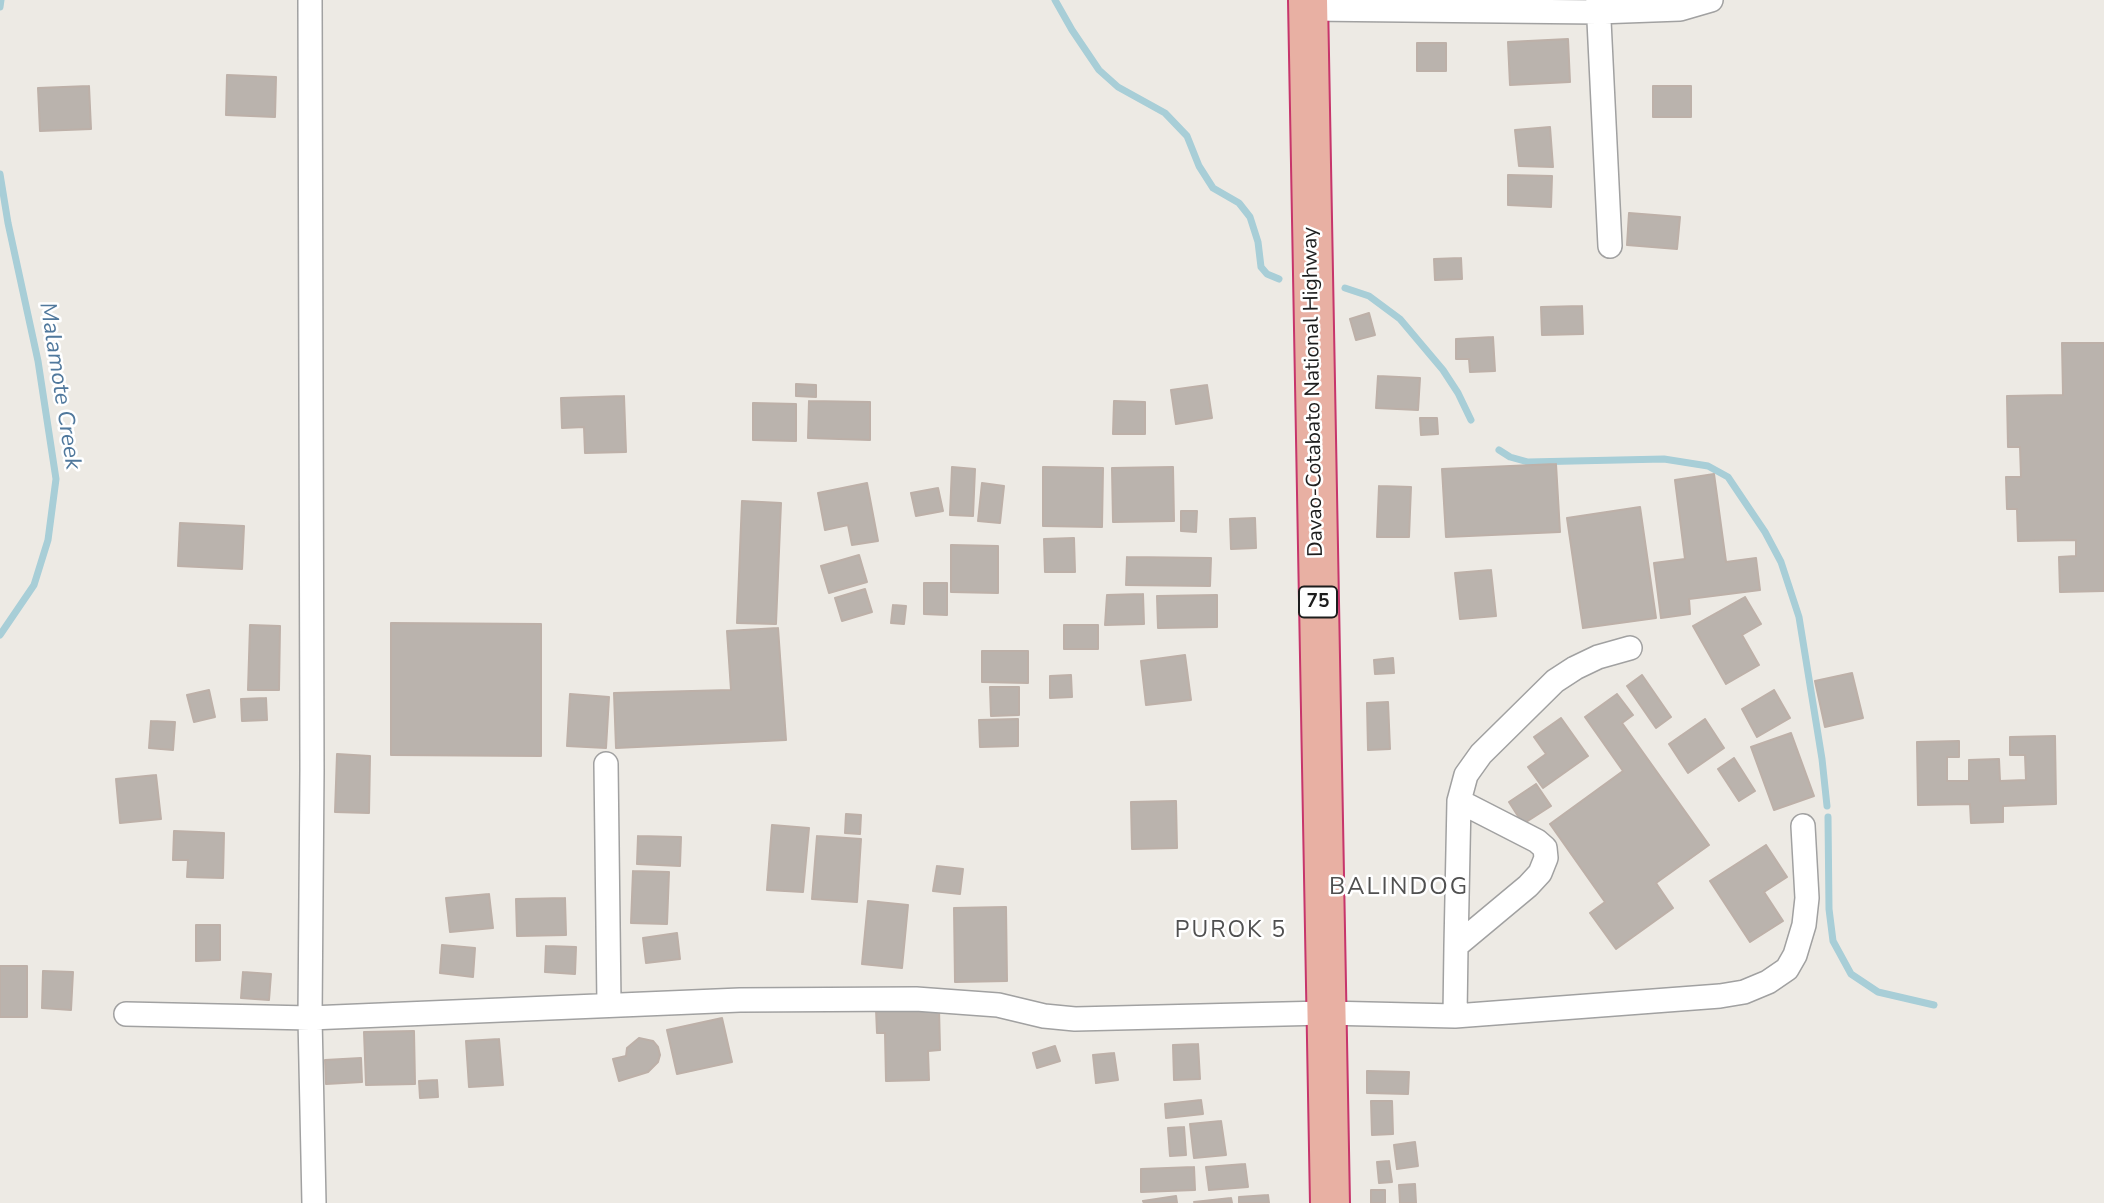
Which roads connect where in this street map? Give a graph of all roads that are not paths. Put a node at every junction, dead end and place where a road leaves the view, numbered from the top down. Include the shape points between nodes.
1 (310, 0) edge
2 (1711, 0) edge
3 (1308, 4) edge
4 (1598, 6) edge
5 (1610, 246) dead end
6 (1630, 648) dead end
7 (606, 764) dead end
8 (1459, 800) junction
9 (1803, 826) dead end
10 (1456, 946) junction
11 (609, 1004) junction
12 (1325, 1013) junction
13 (126, 1014) dead end
14 (1455, 1016) junction
15 (310, 1018) junction
16 (314, 1203) edge
17 (1330, 1203) edge

1 - 15 street
2 - 4 street via 1680,9
3 - 4 street
3 - 12 highway, Davao-Cotabato National Highway / 75
4 - 5 street
6 - 8 street via 1598,657 1555,681 1481,754 1466,775
7 - 11 street
8 - 10 street
8 - 10 street via 1536,841 1545,848 1546,858 1528,886
9 - 14 street via 1807,871 1804,925 1787,969 1768,982 1720,996
10 - 14 street
11 - 12 street via 940,1000 1075,1019
11 - 15 street
12 - 14 street
12 - 17 highway, Davao-Cotabato National Highway / 75
13 - 15 street
15 - 16 street

